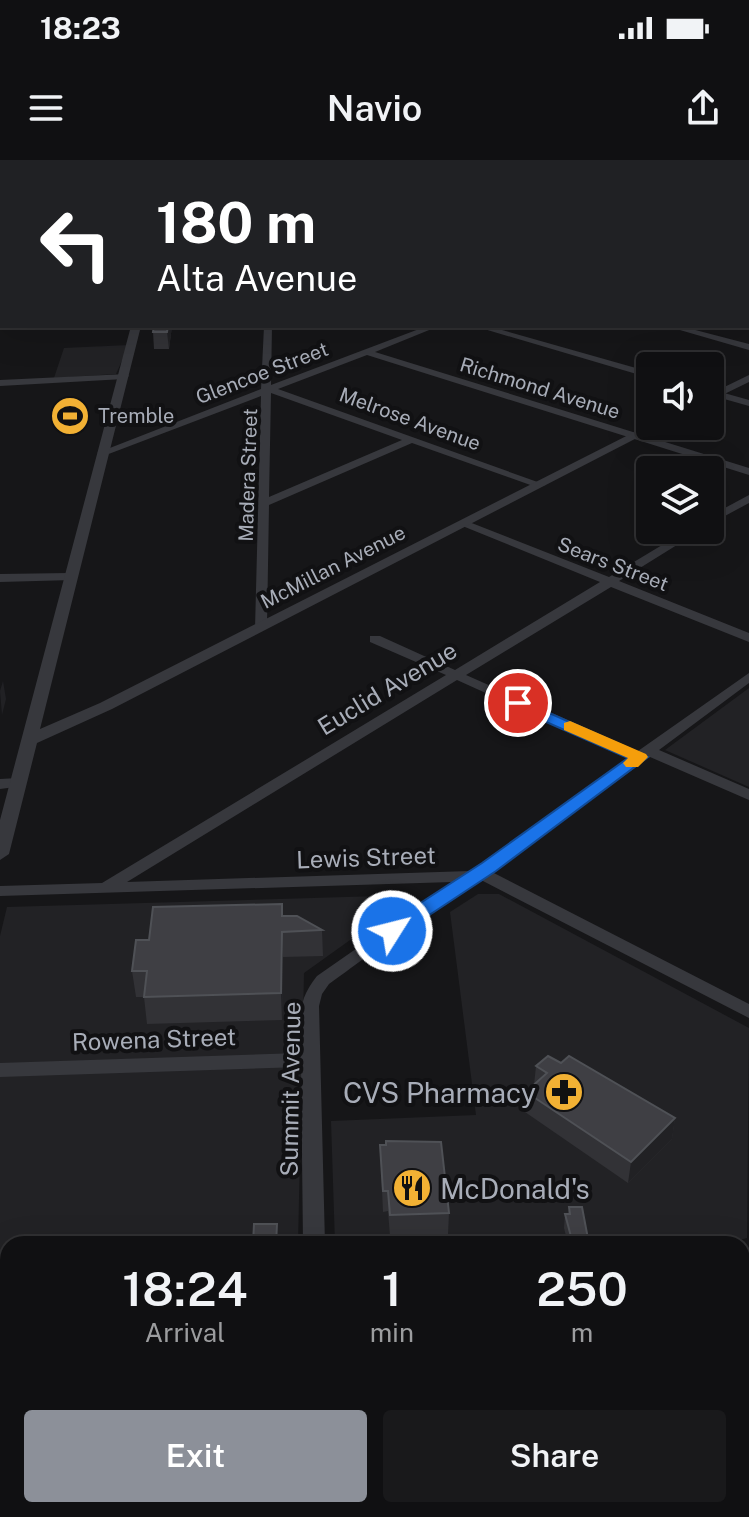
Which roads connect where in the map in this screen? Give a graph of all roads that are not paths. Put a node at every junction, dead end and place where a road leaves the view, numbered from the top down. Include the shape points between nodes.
1 (136, 328) edge
2 (268, 328) edge
3 (430, 328) edge
4 (485, 328) edge
5 (678, 328) edge
6 (749, 347) edge
7 (366, 352) junction
8 (636, 371) edge
9 (124, 376) junction
10 (749, 378) edge
11 (0, 383) edge
12 (269, 389) junction
13 (724, 389) edge
14 (724, 398) edge
15 (749, 403) edge
16 (634, 436) junction
17 (412, 439) junction
18 (102, 453) junction
19 (749, 472) edge
20 (540, 485) junction
21 (749, 498) edge
22 (266, 502) junction
23 (724, 513) edge
24 (464, 523) junction
25 (672, 544) edge
26 (69, 577) junction
27 (0, 578) edge
28 (608, 584) junction
29 (260, 626) junction
30 (749, 638) edge
31 (375, 639) dead end
32 (454, 675) junction
33 (749, 677) edge
34 (30, 740) junction
35 (645, 754) junction
36 (9, 783) edge
37 (749, 795) edge
38 (0, 854) edge
39 (470, 877) junction
40 (104, 889) junction
41 (0, 891) edge
42 (749, 1012) edge
43 (310, 1060) junction
44 (0, 1070) edge
45 (314, 1236) edge

1 - 9 street
2 - 12 street, Madera Street
3 - 7 street, Glencoe Street
4 - 8 street
5 - 6 street
7 - 12 street, Glencoe Street
7 - 16 street, Richmond Avenue
9 - 11 street
9 - 18 street
10 - 13 street
12 - 17 street, Melrose Avenue
12 - 18 street, Glencoe Street
12 - 22 street, Madera Street
14 - 15 street
16 - 19 street, Richmond Avenue
16 - 20 street, McMillan Avenue
17 - 20 street, Melrose Avenue
17 - 22 street
18 - 26 street
20 - 24 street, McMillan Avenue
21 - 23 street
22 - 29 street, Madera Street
24 - 28 street, Sears Street
24 - 29 street, McMillan Avenue
25 - 28 street, Euclid Avenue
26 - 27 street
26 - 34 street
28 - 30 street, Sears Street
28 - 32 street, Euclid Avenue
29 - 34 street, McMillan Avenue
31 - 32 street
32 - 35 street
32 - 40 street, Euclid Avenue
33 - 35 street, Summit Avenue
34 - 36 street
35 - 37 street
35 - 39 street, Summit Avenue
36 - 38 street
39 - 40 street, Lewis Street
39 - 42 street, Lewis Street via 499,880
39 - 43 street, Summit Avenue via 323,980 310,1006
40 - 41 street, Lewis Street
43 - 44 street, Rowena Street
43 - 45 street, Summit Avenue

